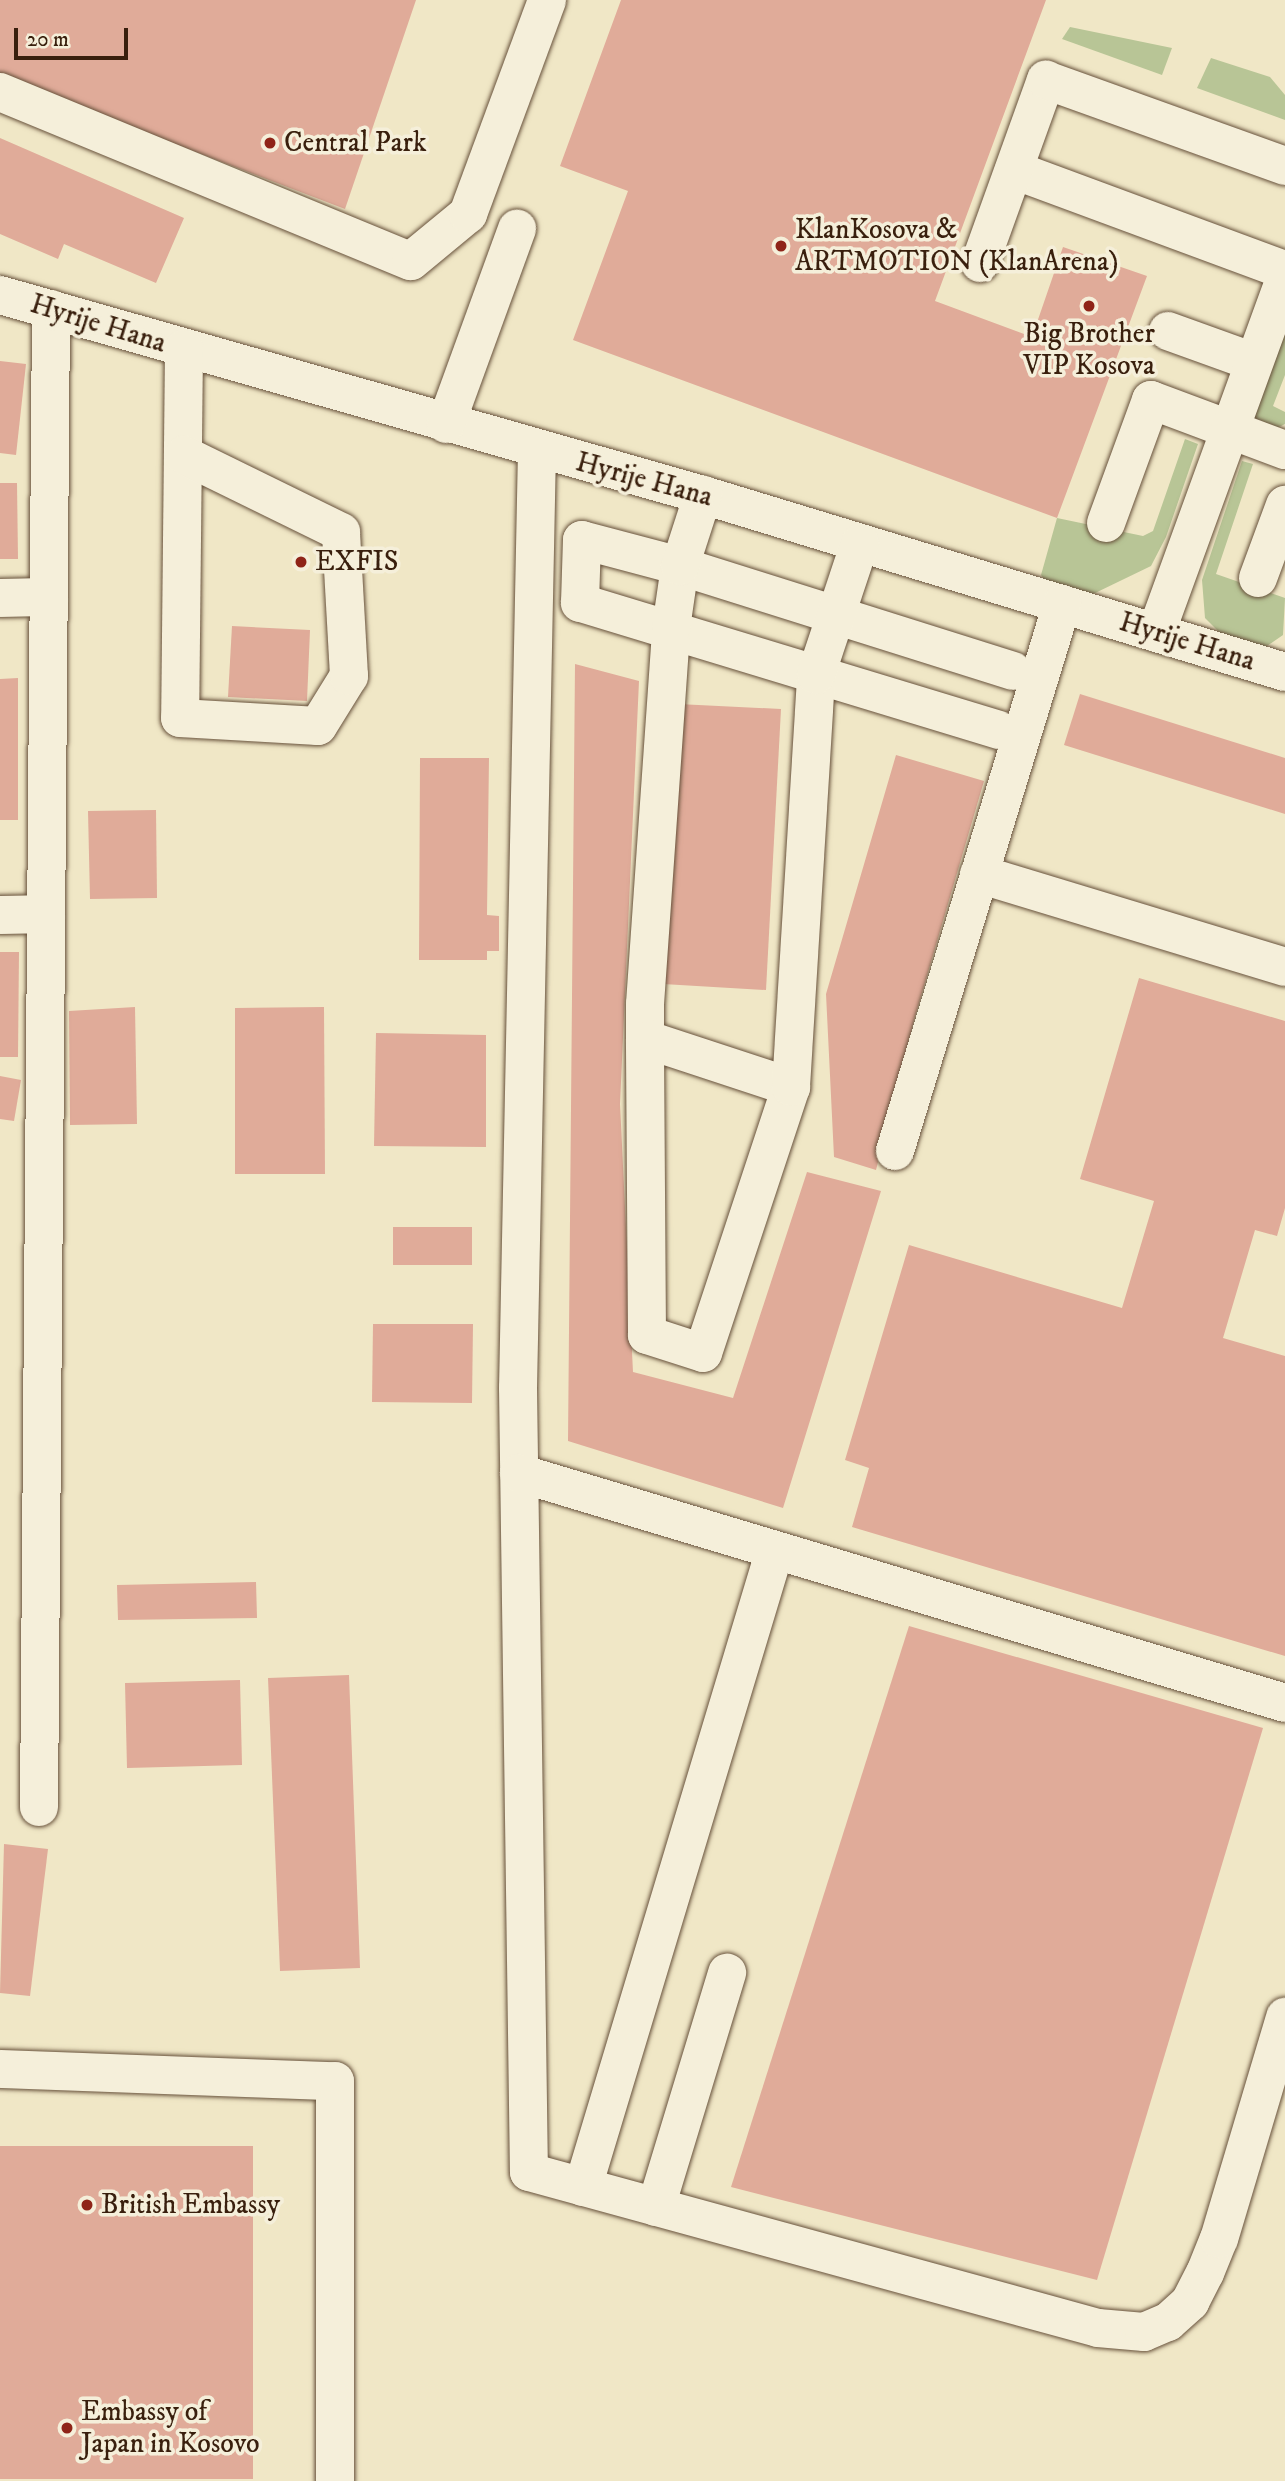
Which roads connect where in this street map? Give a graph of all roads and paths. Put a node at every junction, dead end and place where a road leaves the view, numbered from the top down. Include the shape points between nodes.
1 (547, 0) edge
2 (0, 92) edge
3 (1285, 166) edge
4 (1014, 170) junction
5 (517, 229) dead end
6 (980, 263) dead end
7 (1285, 270) edge
8 (1285, 278) edge
9 (0, 295) edge
10 (51, 309) junction
11 (1168, 331) dead end
12 (184, 349) junction
13 (1254, 362) junction
14 (446, 424) junction
15 (1230, 430) junction
16 (537, 450) junction
17 (1285, 450) edge
18 (184, 455) junction
19 (703, 495) junction
20 (1285, 505) edge
21 (1106, 523) dead end
22 (860, 543) junction
23 (680, 566) junction
24 (1258, 579) dead end
25 (49, 597) junction
26 (0, 598) edge
27 (1062, 604) junction
28 (835, 617) junction
29 (671, 628) junction
30 (1156, 633) junction
31 (1013, 671) dead end
32 (1285, 672) edge
33 (816, 675) junction
34 (999, 730) dead end
35 (979, 874) junction
36 (46, 914) junction
37 (0, 915) edge
38 (1285, 967) edge
39 (645, 1039) junction
40 (792, 1087) junction
41 (895, 1151) dead end
42 (519, 1473) junction
43 (775, 1550) junction
44 (1285, 1703) edge
45 (39, 1807) dead end
46 (727, 1973) dead end
47 (1285, 2017) edge
48 (0, 2069) edge
49 (583, 2187) junction
50 (656, 2207) junction
51 (335, 2481) edge

1 - 2 street via 468,214 411,261
3 - 4 street via 1046,80
4 - 6 street
4 - 7 street
5 - 14 street
8 - 13 street
9 - 10 street, Hyrije Hana
10 - 12 street, Hyrije Hana
10 - 25 street
11 - 13 street
12 - 14 street, Hyrije Hana
12 - 18 street
13 - 15 street
14 - 16 street, Hyrije Hana
15 - 17 street
15 - 21 street via 1151,400
15 - 30 street
16 - 19 street, Hyrije Hana
16 - 42 street
18 - 18 street via 180,718 318,726 349,676 341,531
19 - 22 street, Hyrije Hana
19 - 23 street
20 - 24 street
22 - 27 street, Hyrije Hana
22 - 28 street
23 - 28 street
23 - 29 street
23 - 29 street via 582,540 580,603
25 - 26 street
25 - 36 street
27 - 30 street, Hyrije Hana
27 - 35 street
28 - 31 street
28 - 33 street
29 - 33 street
29 - 39 street
30 - 32 street, Hyrije Hana
33 - 34 street
33 - 40 street
35 - 38 street
35 - 41 street
36 - 37 street
36 - 45 street
39 - 40 street
39 - 40 street via 647,1335 703,1353
42 - 43 street
42 - 49 street via 529,2172
43 - 44 street
43 - 49 street
46 - 50 street
47 - 50 street via 1205,2273 1190,2302 1168,2322 1144,2332 1098,2328
48 - 51 street via 335,2081
49 - 50 street

